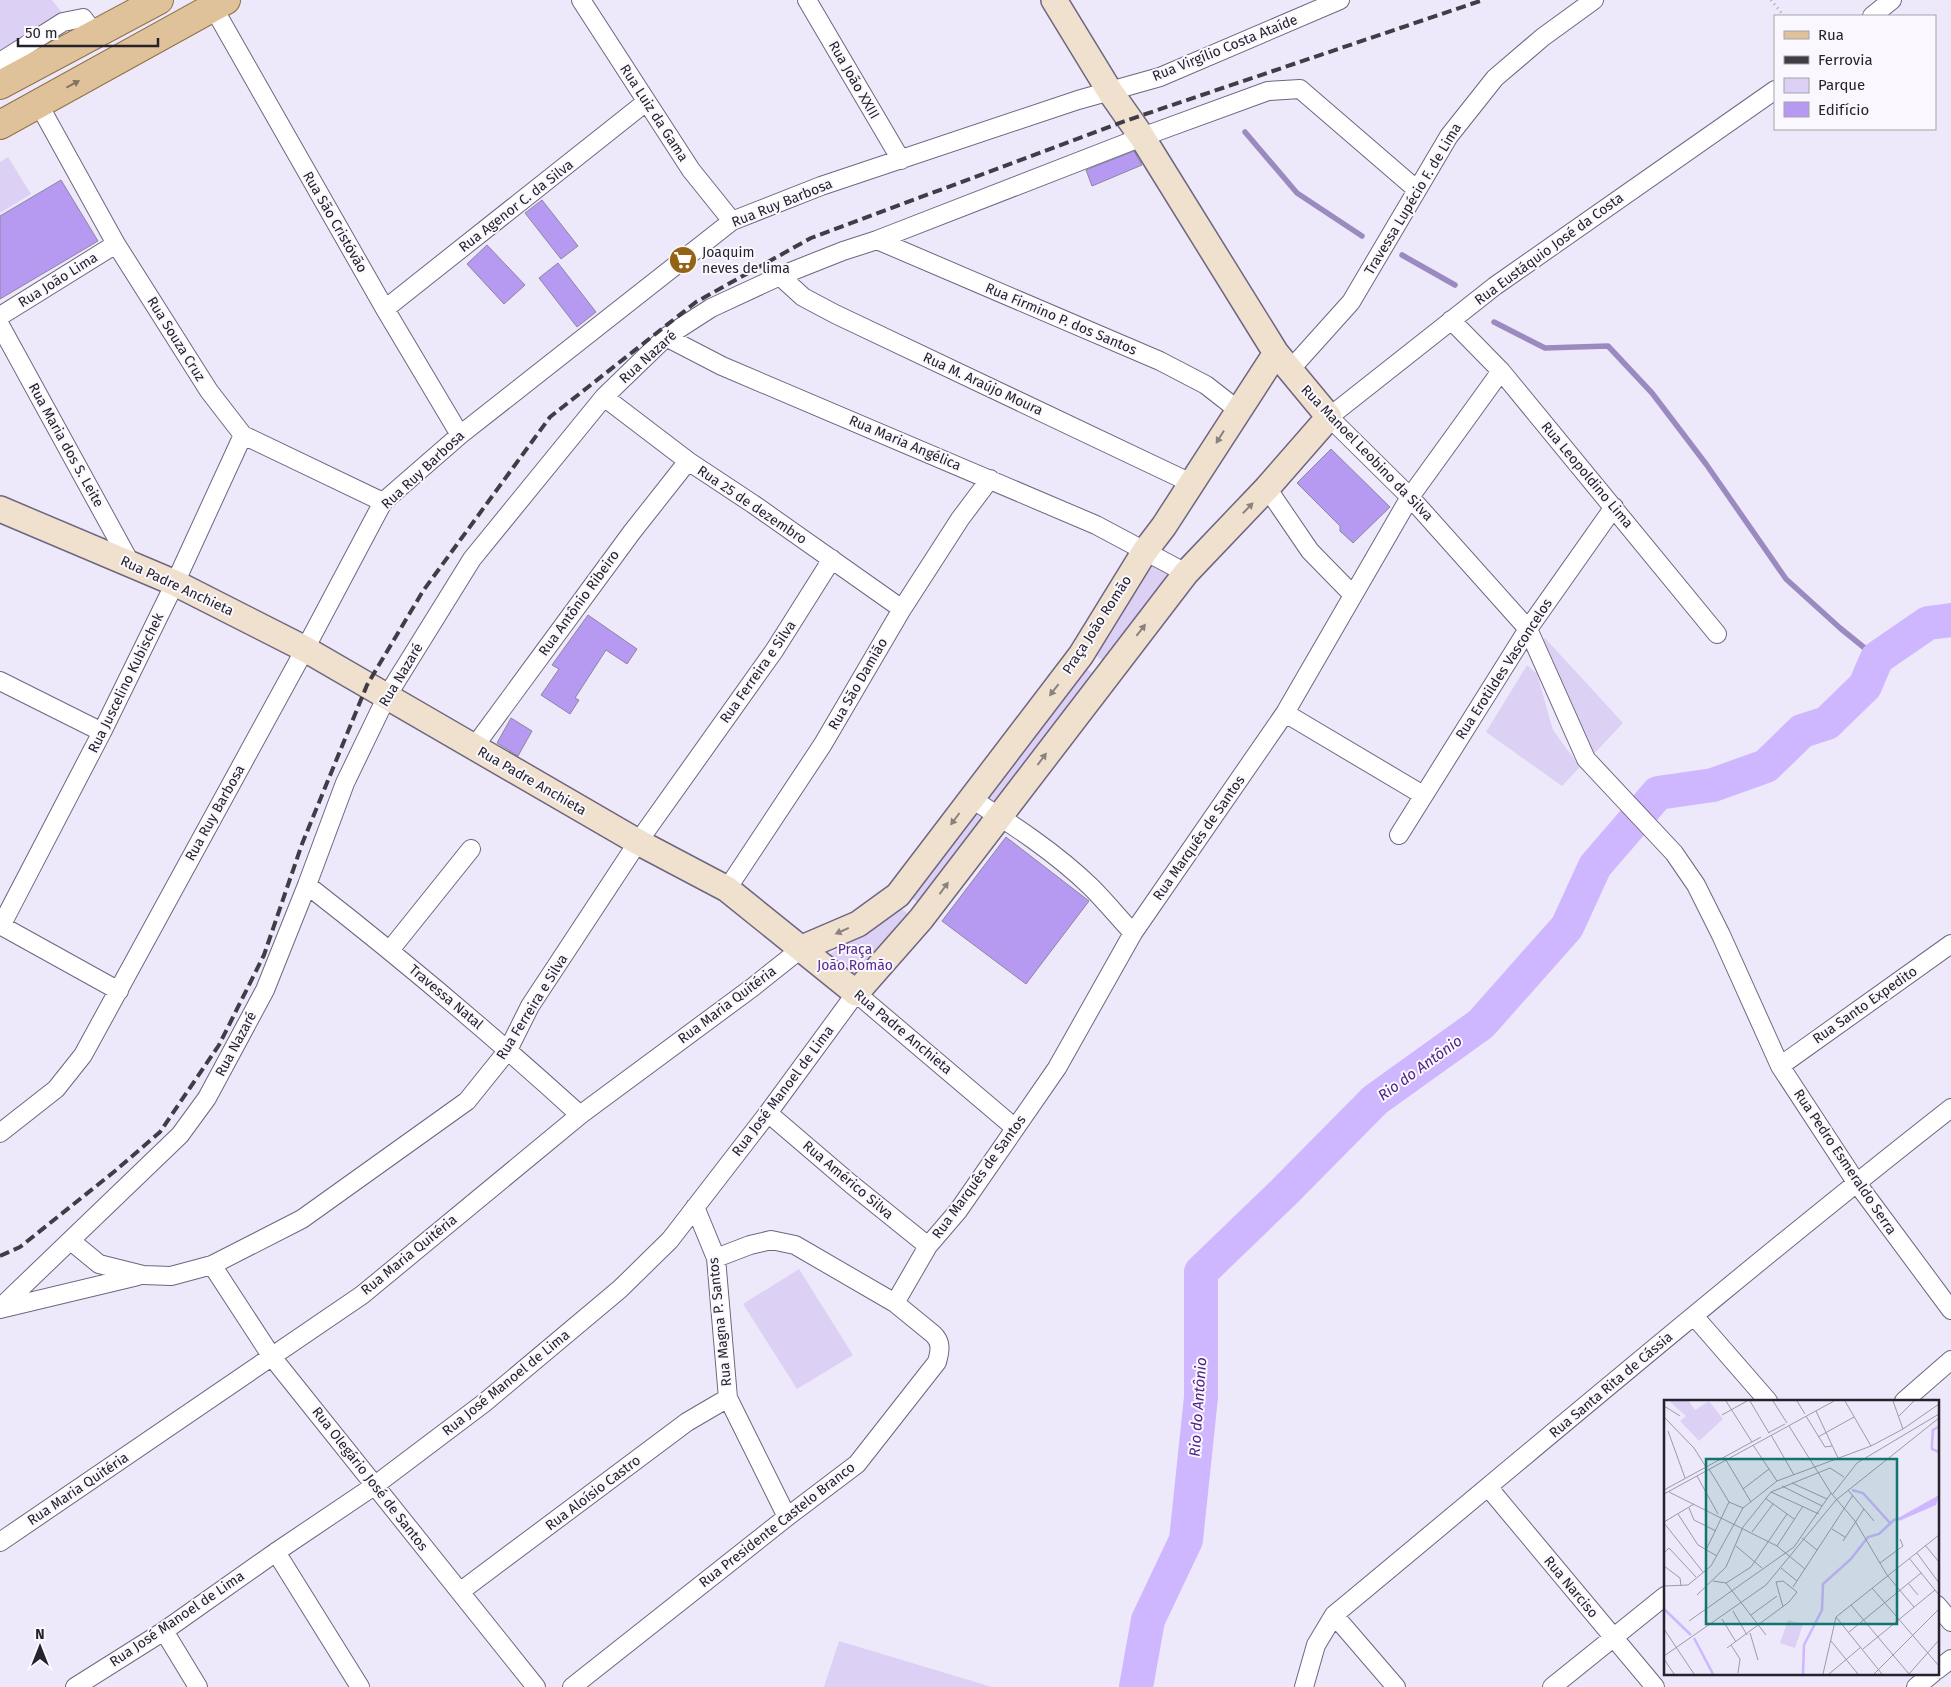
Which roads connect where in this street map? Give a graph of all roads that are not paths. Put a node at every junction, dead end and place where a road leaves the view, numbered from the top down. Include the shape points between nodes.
1 (581, 0) edge
2 (807, 0) edge
3 (1054, 0) edge
4 (1340, 0) edge
5 (1594, 0) edge
6 (1892, 0) edge
7 (154, 3) edge
8 (219, 4) edge
9 (1873, 15) edge
10 (170, 31) junction
11 (0, 79) edge
12 (1108, 90) junction
13 (1774, 91) edge
14 (646, 102) junction
15 (38, 103) junction
16 (0, 125) edge
17 (1135, 128) junction
18 (901, 160) junction
19 (1416, 189) junction
20 (732, 221) junction
21 (877, 240) junction
22 (116, 244) junction
23 (780, 276) junction
24 (384, 309) junction
25 (0, 316) edge
26 (1451, 320) junction
27 (0, 326) edge
28 (666, 337) junction
29 (1283, 362) junction
30 (1501, 371) junction
31 (604, 397) junction
32 (1238, 410) junction
33 (1329, 417) junction
34 (242, 435) junction
35 (460, 435) junction
36 (688, 461) junction
37 (990, 479) junction
38 (1192, 483) junction
39 (1267, 488) junction
40 (1410, 497) junction
41 (383, 502) junction
42 (1614, 507) junction
43 (0, 509) edge
44 (1144, 551) junction
45 (832, 559) junction
46 (131, 564) junction
47 (1186, 573) junction
48 (175, 583) junction
49 (1353, 595) junction
50 (902, 608) junction
51 (1528, 629) junction
52 (1717, 634) dead end
53 (305, 649) junction
54 (1081, 655) junction
55 (1105, 677) junction
56 (0, 681) edge
57 (387, 696) junction
58 (1285, 712) junction
59 (102, 732) junction
60 (474, 747) junction
61 (1422, 795) junction
62 (970, 798) junction
63 (1000, 816) junction
64 (1399, 835) dead end
65 (638, 842) junction
66 (470, 849) dead end
67 (307, 885) junction
68 (727, 889) junction
69 (898, 895) junction
70 (921, 919) junction
71 (1, 926) edge
72 (1133, 933) junction
73 (1951, 944) edge
74 (802, 948) junction
75 (390, 950) junction
76 (119, 991) junction
77 (856, 993) junction
78 (1752, 1007) joint
79 (508, 1050) junction
80 (1780, 1066) junction
81 (1951, 1108) edge
82 (768, 1113) junction
83 (580, 1115) junction
84 (1015, 1128) junction
85 (0, 1133) edge
86 (1856, 1182) junction
87 (695, 1207) junction
88 (72, 1241) junction
89 (928, 1246) junction
90 (716, 1258) junction
91 (212, 1265) junction
92 (143, 1275) junction
93 (895, 1303) junction
94 (0, 1309) edge
95 (1951, 1310) edge
96 (1694, 1316) junction
97 (272, 1357) junction
98 (1951, 1360) edge
99 (728, 1398) junction
100 (1767, 1400) edge
101 (1905, 1400) edge
102 (374, 1486) junction
103 (1488, 1487) junction
104 (787, 1517) junction
105 (0, 1542) edge
106 (276, 1552) junction
107 (460, 1591) junction
108 (1664, 1597) edge
109 (1938, 1606) edge
110 (1334, 1616) junction
111 (1951, 1622) edge
112 (164, 1631) junction
113 (1613, 1637) junction
114 (1951, 1659) edge
115 (1938, 1669) edge
116 (1932, 1674) edge
117 (75, 1687) edge
118 (198, 1687) edge
119 (360, 1687) edge
120 (536, 1687) edge
121 (572, 1687) edge
122 (1304, 1687) edge
123 (1396, 1687) edge
124 (1552, 1687) edge
125 (1655, 1687) edge
126 (1916, 1687) edge

1 - 14 street, Rua Luiz da Gama
2 - 18 street, Rua João XXIII
3 - 12 street, Rua Manoel Leobino da Silva
4 - 12 street, Rua Virgílio Costa Ataíde via 1160,76
5 - 19 street, Travessa Lupécio F. de Lima via 1495,78 1448,136
6 - 9 street
7 - 10 main road
7 - 11 main road via 96,35
8 - 10 main road
8 - 24 street, Rua São Cristóvão
15 -> 10 main road
12 - 17 street, Rua Manoel Leobino da Silva
12 - 18 street, Rua Ruy Barbosa
13 - 26 street, Rua Eustáquio José da Costa
14 - 20 street, Rua Luiz da Gama via 691,170
14 - 24 street, Rua Agenor C. da Silva
15 - 16 main road
15 - 22 street, Rua Souza Cruz
17 - 19 street, Rua Nazaré via 1268,91 1300,89
17 - 21 street, Rua Nazaré
17 - 29 street, Rua Manoel Leobino da Silva
18 - 20 street, Rua Ruy Barbosa via 820,186
19 - 29 street, Travessa Lupécio F. de Lima via 1351,302
20 - 35 street, Rua Ruy Barbosa
21 - 23 street, Rua Nazaré
21 - 32 street, Rua Firmino P. dos Santos via 1160,361 1206,385
22 - 25 street, Rua João Lima
22 - 34 street, Rua Souza Cruz via 209,391
23 - 28 street, Rua Nazaré via 711,308
23 - 38 street, Rua M. Araújo Moura via 803,297 835,314
24 - 35 street, Rua São Cristóvão
26 - 30 street, Rua Leopoldino Lima
26 - 33 street, Rua Eustáquio José da Costa
27 - 46 street, Rua Maria dos S. Leite
28 - 31 street, Rua Nazaré
28 - 37 street, Rua Maria Angélica via 722,366
29 - 32 street, Praça João Romão
29 - 33 street, Rua Manoel Leobino da Silva
30 - 40 street, Rua Marquês de Santos
30 - 42 street, Rua Leopoldino Lima
31 - 36 street, Rua 25 de dezembro
31 - 57 street, Rua Nazaré via 472,560
32 -> 38 street, Praça João Romão
33 - 39 street
33 - 40 street, Rua Manoel Leobino da Silva
34 - 41 street, Rua Souza Cruz
34 - 48 street, Rua Juscelino Kubischek
35 - 41 street, Rua Ruy Barbosa
36 - 45 street, Rua 25 de dezembro
36 - 60 street, Rua Antônio Ribeiro
37 - 44 street, Rua Maria Angélica via 1096,525
37 - 50 street, Rua São Damião
38 - 44 street, Praça João Romão
47 -> 39 street
39 - 49 street via 1310,551
40 - 49 street, Rua Marquês de Santos
40 - 51 street, Rua Manoel Leobino da Silva
41 - 53 street, Rua Ruy Barbosa
42 - 51 street, Rua Erotildes Vasconcelos
42 - 52 street, Rua Leopoldino Lima
43 - 46 street, Rua Padre Anchieta
44 - 47 street, Rua Maria Angélica
44 - 54 street, Praça João Romão
45 - 50 street, Rua 25 de dezembro
45 - 65 street, Rua Ferreira e Silva via 774,651
46 - 48 street, Rua Padre Anchieta
55 -> 47 street
48 - 53 street, Rua Padre Anchieta
48 - 59 street, Rua Juscelino Kubischek
49 - 58 street, Rua Marquês de Santos
50 - 68 street, Rua São Damião via 823,744
51 - 61 street, Rua Erotildes Vasconcelos
51 - 78 street, Rua Manoel Leobino da Silva via 1586,759 1674,853 1696,885
53 - 57 street, Rua Padre Anchieta
53 - 76 street, Rua Ruy Barbosa
54 - 55 street
54 -> 62 street, Praça João Romão
63 -> 55 street
56 - 59 street
57 - 60 street, Rua Padre Anchieta
57 - 67 street, Rua Nazaré via 345,783
58 - 61 street
58 - 72 street, Rua Marquês de Santos
59 - 71 street, Rua Juscelino Kubischek
60 - 65 street, Rua Padre Anchieta
61 - 64 street, Rua Erotildes Vasconcelos
62 - 63 street
62 -> 69 street, Praça João Romão
70 -> 63 street
63 - 72 street via 1090,886
65 - 68 street, Rua Padre Anchieta
65 - 79 street, Rua Ferreira e Silva via 530,1006
66 - 75 street
67 - 75 street, Travessa Natal
67 - 88 street, Rua Nazaré via 265,990 207,1098 180,1135
68 - 74 street, Rua Padre Anchieta
69 - 70 street
69 -> 74 street, Praça João Romão via 858,924
70 - 77 street
71 - 76 street
72 - 84 street, Rua Marquês de Santos via 1057,1068
73 - 80 street, Rua Santo Expedito
74 - 77 street, Rua Padre Anchieta
74 - 83 street, Rua Maria Quitéria
75 - 79 street, Travessa Natal
76 - 85 street, Rua Ruy Barbosa via 83,1055 56,1089
77 - 82 street, Rua José Manoel de Lima
77 - 84 street, Rua Padre Anchieta
78 - 80 street, Rua Pedro Esmeraldo Serra
79 - 83 street, Travessa Natal
79 - 91 street, Rua Ferreira e Silva via 467,1101 302,1219
80 - 86 street, Rua Pedro Esmeraldo Serra
81 - 86 street, Rua Santa Rita de Cássia
82 - 87 street, Rua José Manoel de Lima
82 - 89 street, Rua Américo Silva
83 - 97 street, Rua Maria Quitéria via 362,1294
84 - 89 street, Rua Marquês de Santos via 958,1211
86 - 95 street, Rua Pedro Esmeraldo Serra
86 - 96 street, Rua Santa Rita de Cássia
87 - 90 street, Rua Magna P. Santos
87 - 102 street, Rua José Manoel de Lima via 670,1240 620,1289 484,1404
88 - 92 street, Rua Ferreira e Silva via 99,1264
88 - 94 street, Rua Nazaré
89 - 93 street, Rua Marquês de Santos
90 - 93 street via 771,1240 795,1245
90 - 99 street, Rua Magna P. Santos
91 - 92 street, Rua Ferreira e Silva via 171,1276
91 - 97 street, Rua Olegário José de Santos
92 - 94 street
93 - 104 street, Rua Presidente Castelo Branco via 937,1338 940,1348 937,1362 857,1464
96 - 100 street
96 - 103 street, Rua Santa Rita de Cássia
97 - 102 street, Rua Olegário José de Santos
97 - 105 street, Rua Maria Quitéria
98 - 101 street
99 - 104 street, Rua Magna P. Santos
99 - 107 street, Rua Aloísio Castro via 687,1422
102 - 106 street, Rua José Manoel de Lima
102 - 107 street, Rua Olegário José de Santos
103 - 110 street, Rua Santa Rita de Cássia
103 - 113 street, Rua Narciso
104 - 121 street, Rua Presidente Castelo Branco
106 - 112 street, Rua José Manoel de Lima
106 - 119 street
107 - 120 street, Rua Olegário José de Santos
108 - 113 street
109 - 111 street
110 - 122 street, Rua Santa Rita de Cássia via 1316,1645
110 - 123 street
112 - 117 street, Rua José Manoel de Lima
112 - 118 street
113 - 124 street
113 - 125 street, Rua Narciso
114 - 115 street
116 - 126 street

